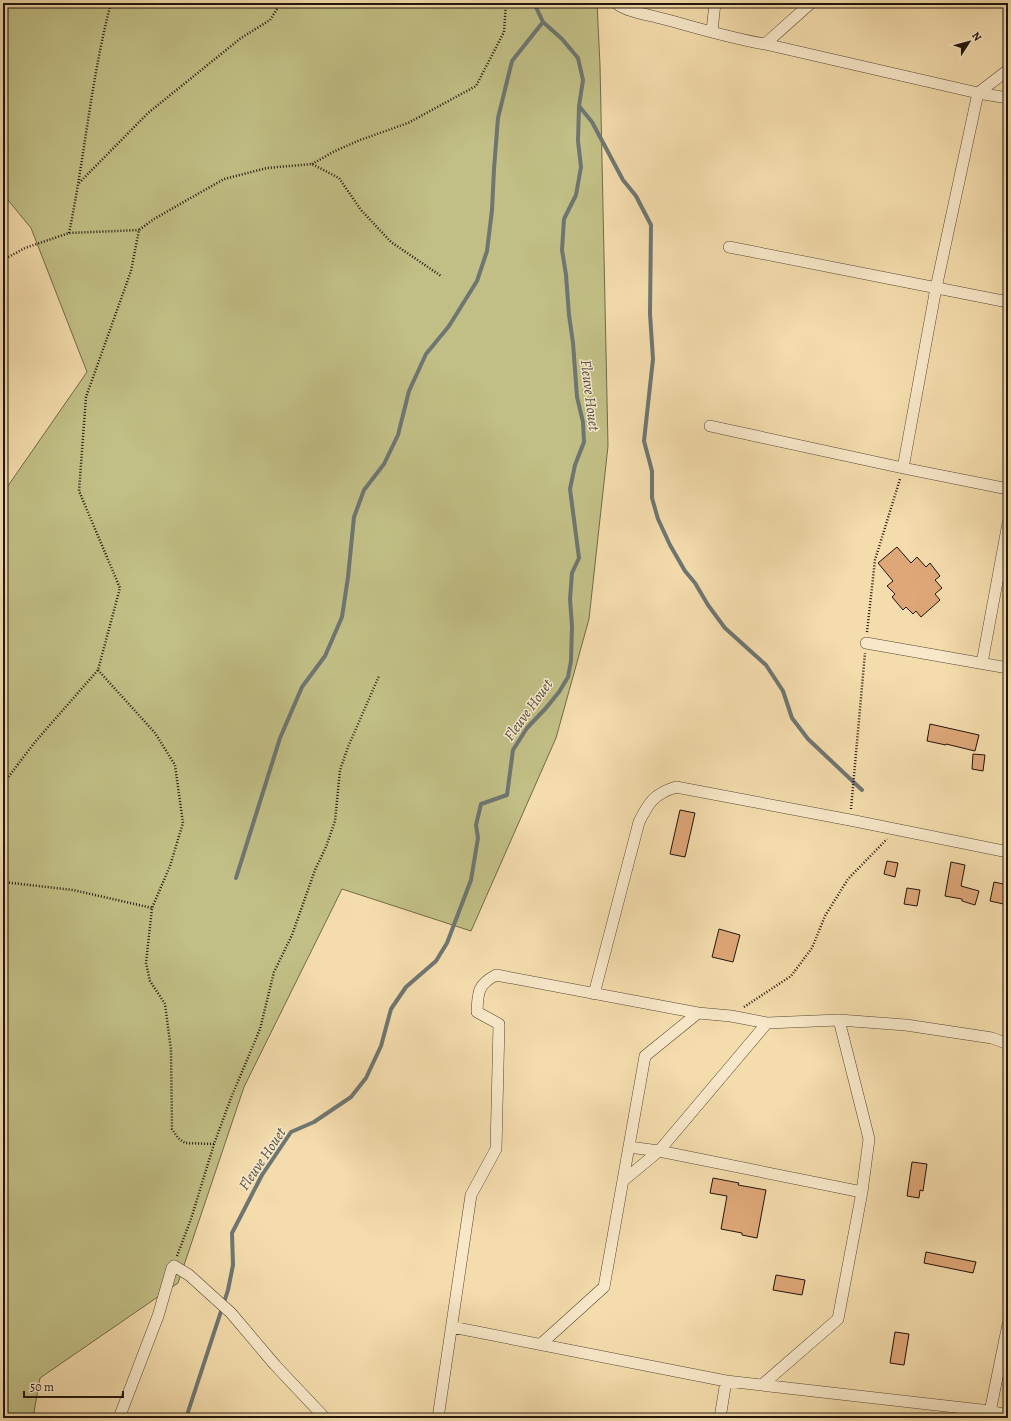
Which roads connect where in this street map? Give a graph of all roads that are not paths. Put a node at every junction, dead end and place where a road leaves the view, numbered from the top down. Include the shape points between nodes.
1 (616, 3) edge
2 (716, 3) edge
3 (811, 3) edge
4 (712, 32) junction
5 (765, 44) junction
6 (1008, 70) edge
7 (978, 93) junction
8 (1008, 98) edge
9 (729, 247) dead end
10 (936, 288) junction
11 (1008, 302) edge
12 (710, 426) dead end
13 (903, 468) junction
14 (1008, 489) edge
15 (1008, 523) edge
16 (866, 643) dead end
17 (982, 663) junction
18 (1008, 668) edge
19 (1008, 852) edge
20 (594, 994) junction
21 (698, 1013) junction
22 (839, 1020) junction
23 (768, 1023) junction
24 (1008, 1044) edge
25 (630, 1147) junction
26 (659, 1151) junction
27 (624, 1180) junction
28 (862, 1192) junction
29 (1008, 1324) edge
30 (452, 1327) junction
31 (541, 1344) junction
32 (726, 1381) junction
33 (762, 1385) junction
34 (989, 1415) edge
35 (1008, 1415) edge
36 (119, 1418) edge
37 (325, 1418) edge
38 (438, 1418) edge
39 (720, 1418) edge

1 - 4 street via 621,7
2 - 4 street
3 - 5 street
4 - 5 street
5 - 7 street
6 - 7 street
7 - 8 street
7 - 10 street
9 - 10 street
10 - 11 street
10 - 13 street
12 - 13 street
13 - 14 street
15 - 17 street
16 - 17 street
17 - 18 street
19 - 20 street via 676,787 663,791 648,803 638,822
20 - 21 street
20 - 30 street via 496,974 478,992 477,1012 500,1024 496,1149 471,1196
21 - 23 street
21 - 25 street via 645,1056
22 - 23 street
22 - 24 street via 906,1025 992,1038
22 - 28 street via 869,1139
23 - 26 street
25 - 26 street
25 - 27 street
26 - 27 street
26 - 28 street
27 - 31 street via 604,1287
28 - 33 street via 838,1319
29 - 34 street
30 - 31 street
30 - 38 street
31 - 32 street
32 - 33 street
32 - 39 street
33 - 34 street
34 - 35 street
36 - 37 street via 158,1316 172,1268 176,1267 189,1275 231,1313

